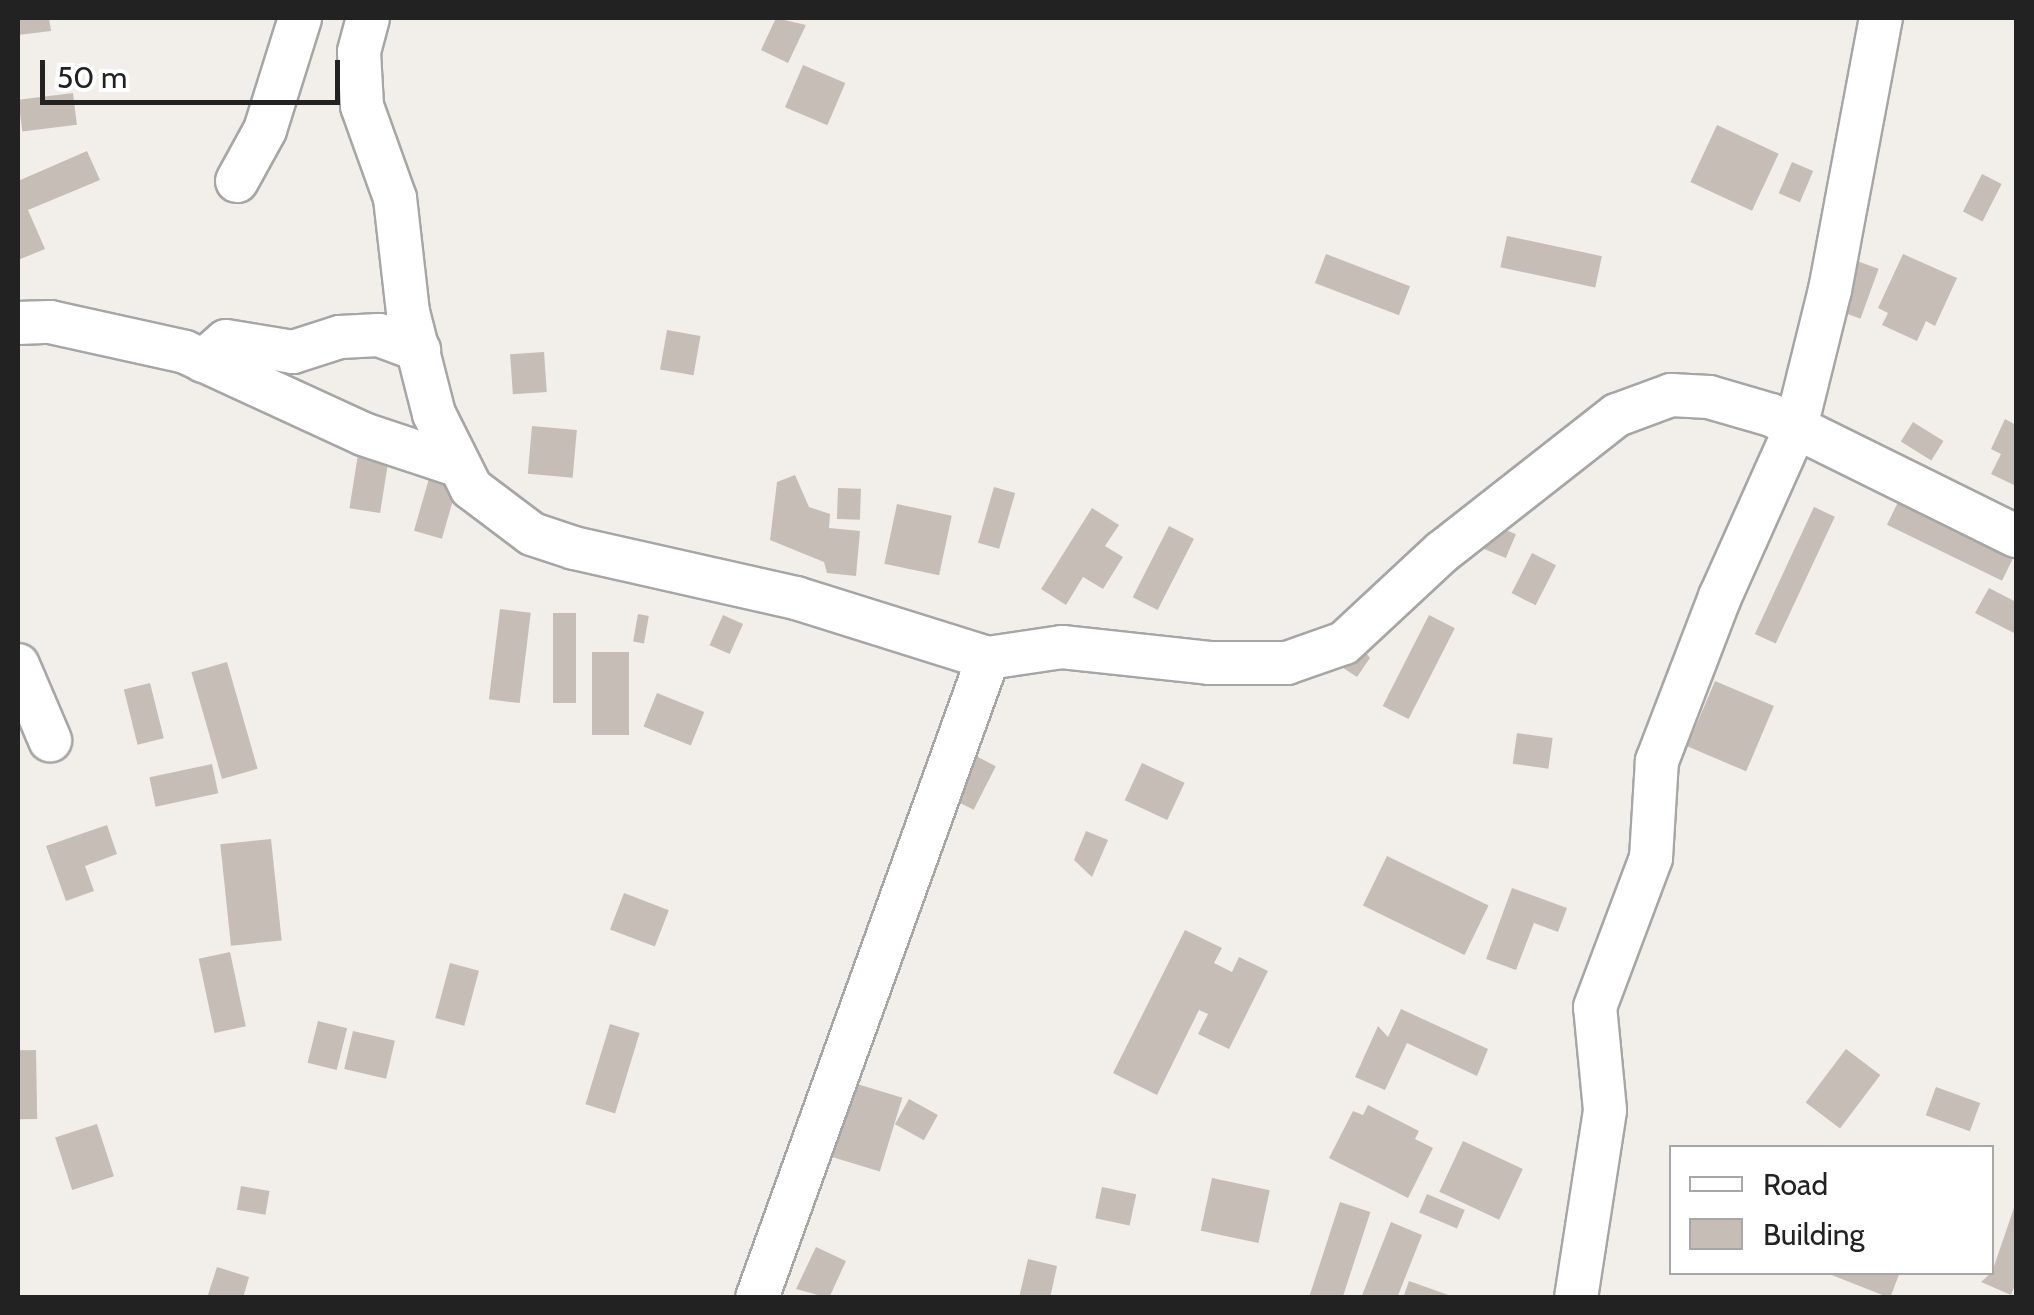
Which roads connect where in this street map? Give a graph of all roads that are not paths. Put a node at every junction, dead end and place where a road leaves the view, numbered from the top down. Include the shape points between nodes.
1 (300, 18) edge
2 (368, 18) edge
3 (1881, 18) edge
4 (237, 181) dead end
5 (18, 323) edge
6 (294, 352) junction
7 (204, 361) junction
8 (422, 366) junction
9 (329, 418) junction
10 (1796, 427) junction
11 (403, 444) junction
12 (456, 465) junction
13 (2016, 536) edge
14 (988, 658) junction
15 (18, 665) edge
16 (50, 740) dead end
17 (757, 1298) edge
18 (1576, 1298) edge

1 - 4 street via 265,130
2 - 8 street via 359,52 362,106 395,198
3 - 10 street via 1830,290
5 - 7 street via 50,322
6 - 7 street via 226,341
6 - 8 street via 340,337 380,335
6 - 9 street
7 - 9 street
8 - 11 street via 398,420
8 - 12 street
9 - 11 street
10 - 13 street
10 - 14 street via 1709,398 1671,395 1630,406 1442,552 1353,636 1310,660 1222,664 1062,647
10 - 18 street via 1720,596 1657,761 1651,858 1595,1007 1605,1110
11 - 12 street
12 - 14 street via 488,504 532,534 847,612
14 - 17 street
15 - 16 street

